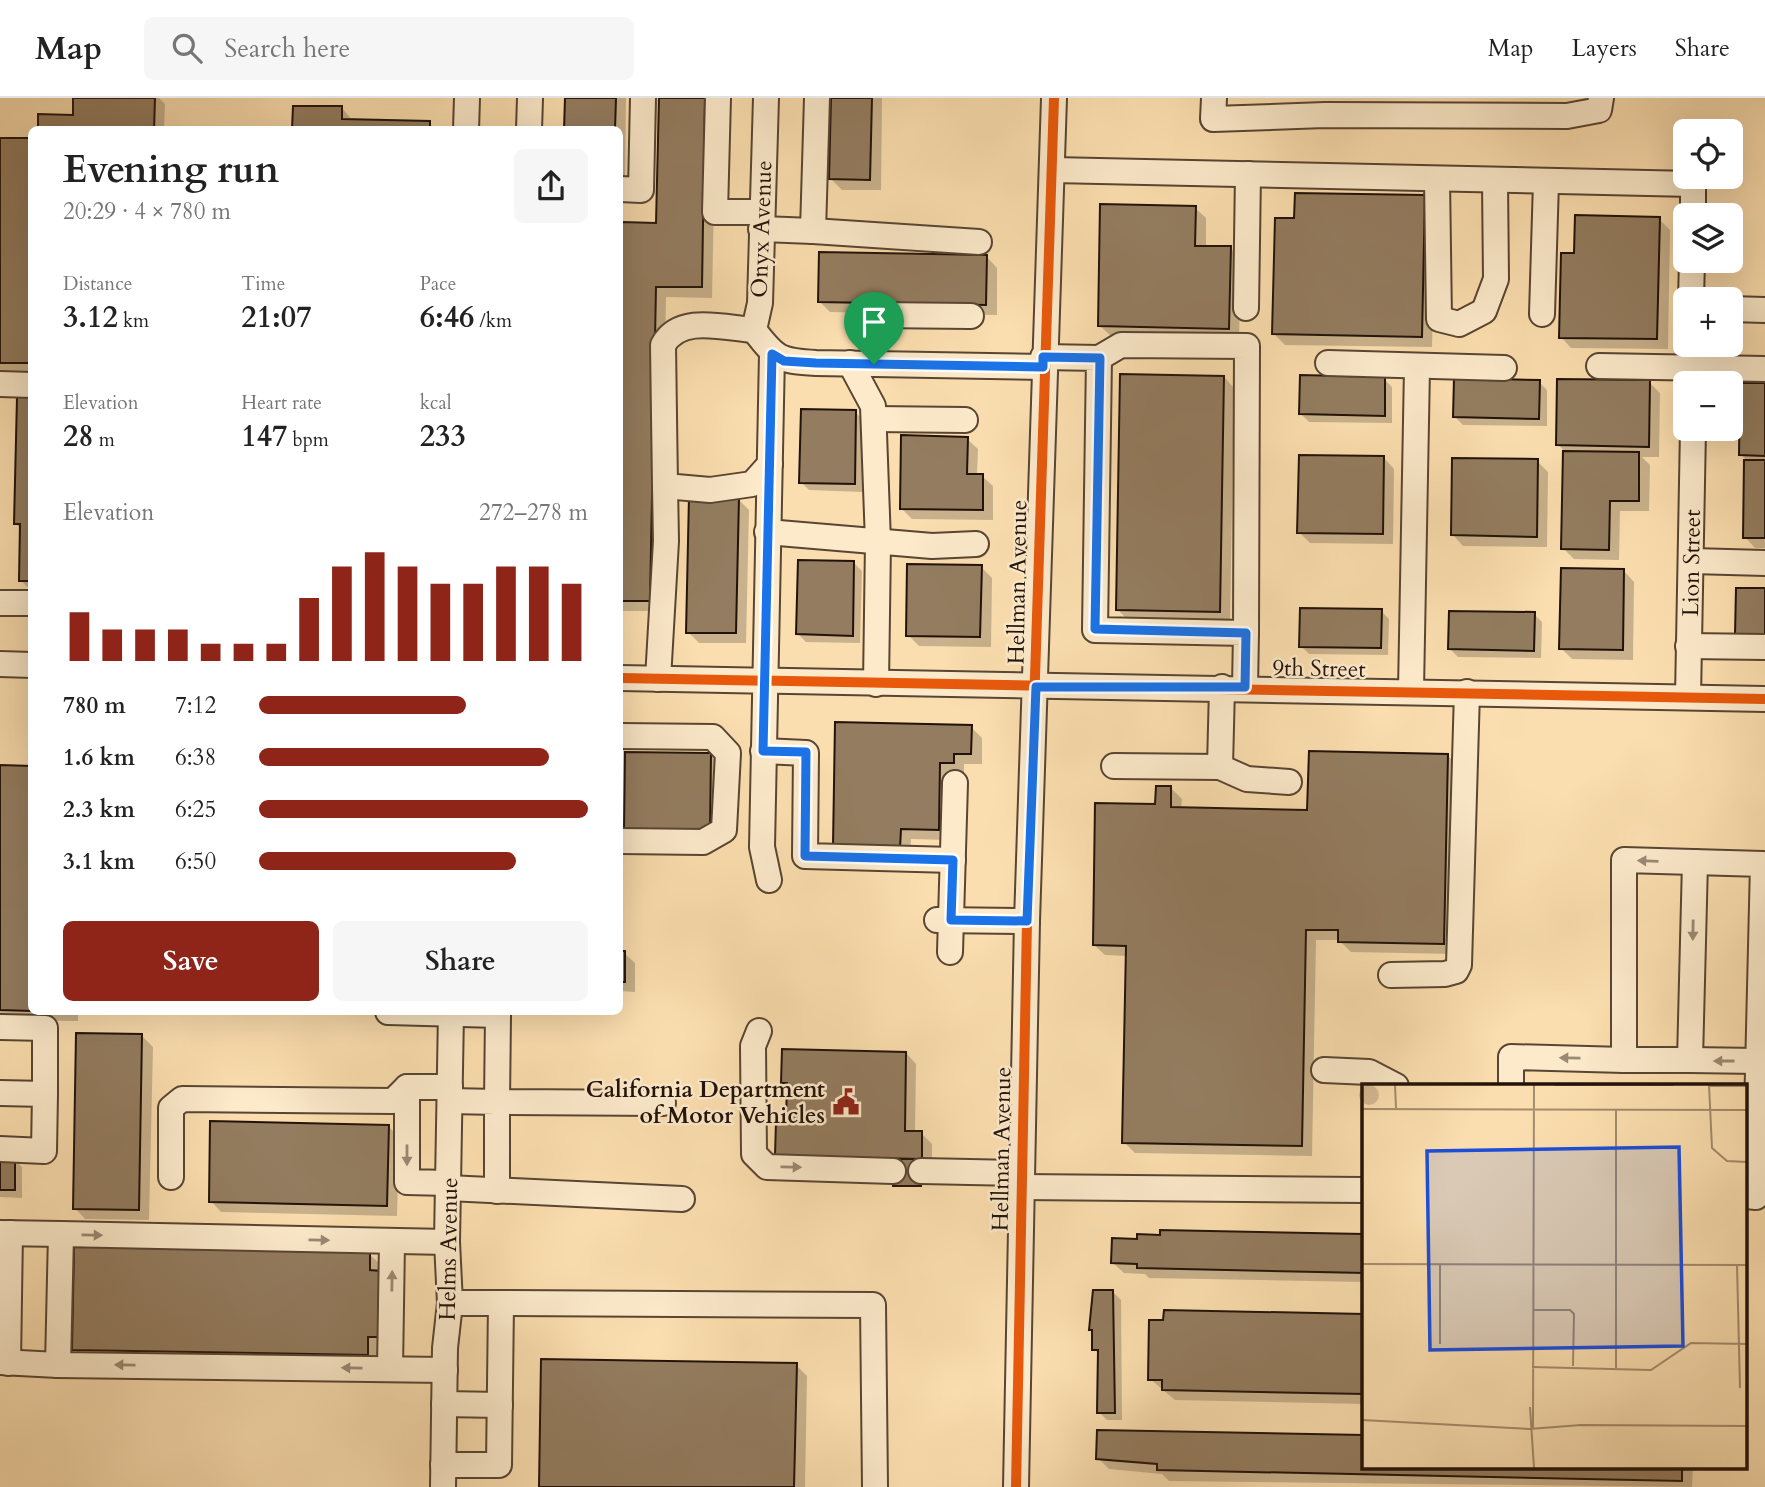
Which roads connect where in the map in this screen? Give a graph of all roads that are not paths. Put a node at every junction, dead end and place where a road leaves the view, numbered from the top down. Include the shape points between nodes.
1 (467, 98) edge
2 (530, 98) edge
3 (643, 98) edge
4 (718, 98) edge
5 (766, 98) edge
6 (817, 98) edge
7 (1054, 98) edge
8 (1214, 98) edge
9 (1601, 98) edge
10 (466, 126) edge
11 (529, 126) edge
12 (1053, 170) junction
13 (1248, 174) junction
14 (1437, 180) junction
15 (1495, 181) junction
16 (1673, 181) edge
17 (1546, 182) junction
18 (623, 189) edge
19 (762, 220) junction
20 (813, 231) junction
21 (979, 242) dead end
22 (1246, 308) dead end
23 (1743, 309) edge
24 (1765, 310) edge
25 (1542, 314) dead end
26 (971, 316) dead end
27 (754, 330) junction
28 (772, 354) junction
29 (1100, 358) junction
30 (1043, 362) junction
31 (1328, 363) dead end
32 (862, 364) junction
33 (1693, 365) edge
34 (1599, 366) dead end
35 (1417, 368) junction
36 (1504, 368) dead end
37 (1765, 369) edge
38 (0, 384) edge
39 (28, 385) edge
40 (874, 419) junction
41 (965, 420) dead end
42 (1693, 441) edge
43 (769, 464) junction
44 (665, 486) junction
45 (767, 531) junction
46 (878, 542) junction
47 (976, 544) dead end
48 (1692, 561) junction
49 (1765, 563) edge
50 (0, 603) edge
51 (28, 603) edge
52 (1246, 633) junction
53 (1688, 646) junction
54 (1765, 647) edge
55 (0, 664) edge
56 (28, 665) edge
57 (623, 678) edge
58 (658, 679) junction
59 (765, 681) junction
60 (876, 684) junction
61 (1036, 687) junction
62 (1233, 687) junction
63 (1410, 690) junction
64 (1467, 692) junction
65 (1688, 697) junction
66 (1765, 699) edge
67 (623, 736) edge
68 (763, 751) junction
69 (1114, 766) dead end
70 (1220, 767) junction
71 (1289, 782) dead end
72 (955, 783) dead end
73 (623, 841) edge
74 (953, 860) junction
75 (1695, 862) junction
76 (769, 880) dead end
77 (944, 920) junction
78 (1027, 921) junction
79 (950, 952) dead end
80 (1391, 975) dead end
81 (451, 1015) edge
82 (498, 1015) edge
83 (0, 1027) edge
84 (759, 1031) dead end
85 (1624, 1060) junction
86 (1690, 1060) junction
87 (1758, 1061) junction
88 (1324, 1070) dead end
89 (1392, 1084) edge
90 (1511, 1084) edge
91 (407, 1087) junction
92 (0, 1093) edge
93 (45, 1094) junction
94 (450, 1094) junction
95 (497, 1101) junction
96 (663, 1103) dead end
97 (1751, 1111) edge
98 (0, 1149) edge
99 (893, 1171) dead end
100 (921, 1171) dead end
101 (171, 1177) dead end
102 (1022, 1180) junction
103 (448, 1186) junction
104 (1362, 1190) edge
105 (497, 1191) junction
106 (1748, 1196) edge
107 (682, 1199) dead end
108 (5, 1233) edge
109 (61, 1234) junction
110 (392, 1242) junction
111 (447, 1242) junction
112 (450, 1303) junction
113 (501, 1303) junction
114 (4, 1362) edge
115 (58, 1365) junction
116 (390, 1369) junction
117 (445, 1370) junction
118 (444, 1404) junction
119 (500, 1405) junction
120 (443, 1476) edge
121 (875, 1487) edge
122 (1016, 1487) edge

1 - 10 street
2 - 11 street
3 - 18 street via 641,190
4 - 19 street via 715,212
5 - 19 street, Onyx Avenue
6 - 20 street
7 - 12 street, Hellman Avenue
8 - 9 street via 1213,119 1567,116 1599,110
12 - 13 street
12 - 30 street, Hellman Avenue
13 - 14 street
13 - 22 street
14 - 15 street
14 - 15 street via 1439,319 1459,324 1484,311 1496,279
15 - 17 street
16 - 17 street
17 - 25 street
19 - 20 street
19 - 27 street, Onyx Avenue via 760,303
20 - 21 street
23 - 24 street
26 - 32 street via 874,315
27 - 28 street, Onyx Avenue
27 - 44 street via 688,325 670,332 663,345
28 - 32 street via 784,361
28 - 43 street
29 - 30 street
29 - 52 street via 1095,629
29 - 52 street via 1121,345 1247,346
30 - 32 street
30 - 61 street, Hellman Avenue
31 - 35 street
32 - 40 street
33 - 34 street
33 - 37 street
35 - 36 street
35 - 63 street
38 - 39 street
40 - 41 street
40 - 46 street
42 - 48 street, Lion Street
43 - 44 street via 752,484 710,490
43 - 45 street
44 - 58 street
45 - 46 street
45 - 59 street
46 - 47 street
46 - 60 street
48 - 49 street
48 - 53 street, Lion Street
50 - 51 street
52 - 62 street
53 - 54 street
53 - 65 street, Lion Street
55 - 56 street
57 - 58 street, 9th Street
58 - 59 street, 9th Street
59 - 60 street, 9th Street
59 - 68 street
60 - 61 street, 9th Street
61 - 62 street, 9th Street
61 - 78 street, Hellman Avenue
62 - 63 street, 9th Street
62 - 70 street
63 - 64 street, 9th Street
64 - 65 street, 9th Street
64 - 80 street via 1460,965 1445,974
65 - 66 street, 9th Street
67 - 73 street via 713,737 728,753 724,830 703,842
68 - 74 street via 806,752 805,856
68 - 76 street via 762,847
69 - 70 street
70 - 71 street via 1247,779
72 - 74 street
74 - 77 street
75 -> 85 street via 1624,860
75 -> 86 street
75 - 87 street via 1763,864
77 - 78 street
77 - 79 street
78 - 102 street, Hellman Avenue
81 - 94 street, Helms Avenue
82 - 95 street
83 - 93 street via 45,1028
84 -> 99 street via 753,1046 754,1154 767,1167
85 - 86 street
85 -> 90 street via 1511,1057
87 -> 86 street
87 - 97 street
88 - 89 street via 1369,1072
91 - 94 street
91 - 101 street via 393,1101 182,1099 171,1108
91 -> 103 street via 407,1182
92 - 93 street
93 - 98 street via 44,1151
94 - 95 street
94 - 103 street, Helms Avenue
95 - 96 street
95 - 105 street
97 - 106 street via 1756,1197
100 - 102 street
102 - 104 street
102 - 122 street, Hellman Avenue
103 - 105 street
103 - 111 street, Helms Avenue
105 - 107 street
108 - 109 street
108 - 114 street
109 -> 110 street
109 - 115 street
110 - 111 street
116 -> 110 street
111 - 112 street, Helms Avenue
112 - 113 street
112 - 117 street, Helms Avenue
113 - 119 street
113 - 121 street via 873,1305
114 - 115 street
116 -> 115 street
116 - 117 street
117 - 118 street, Helms Avenue
118 - 119 street
118 - 120 street, Helms Avenue
119 - 120 street via 499,1465

